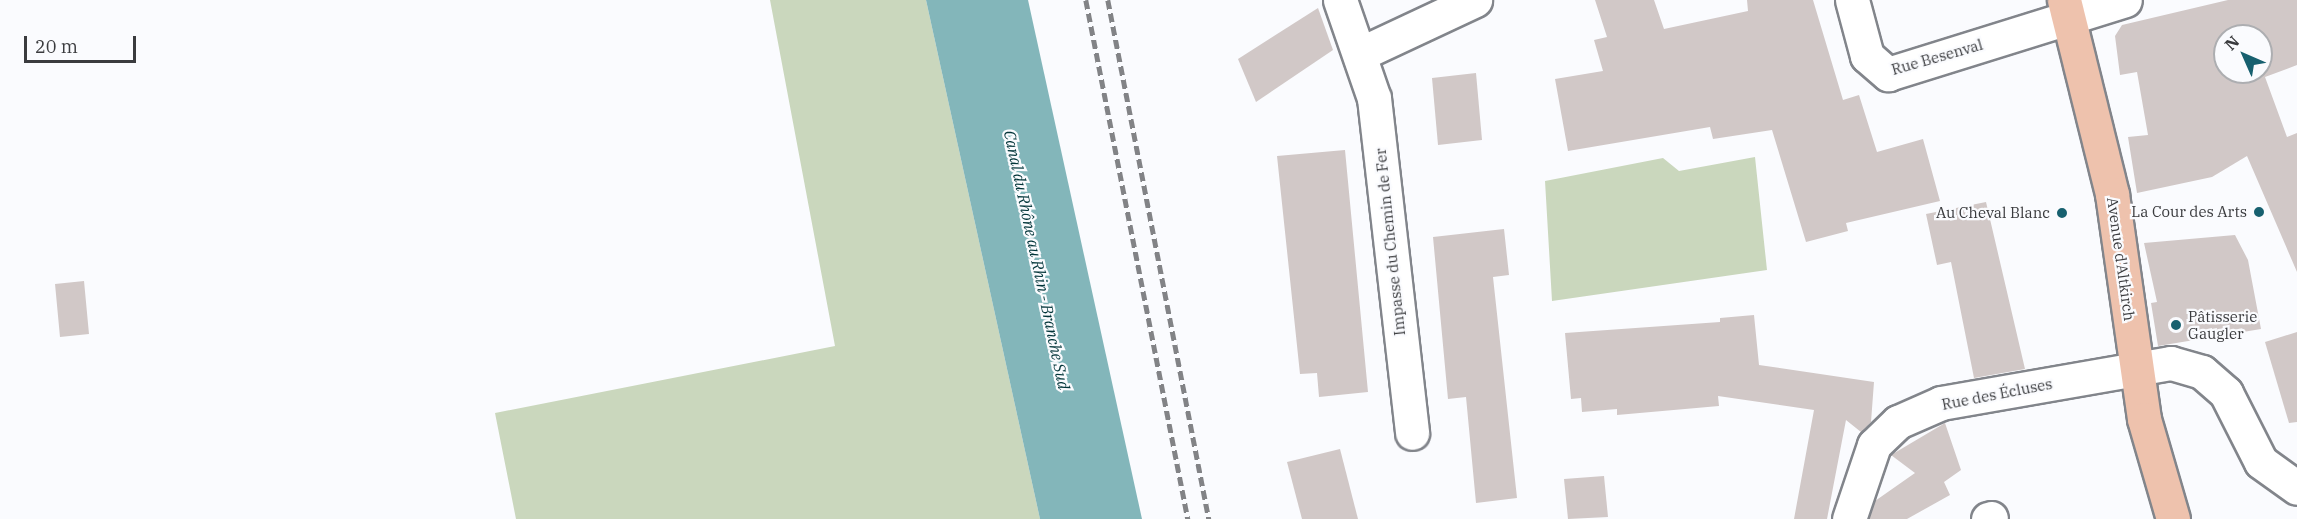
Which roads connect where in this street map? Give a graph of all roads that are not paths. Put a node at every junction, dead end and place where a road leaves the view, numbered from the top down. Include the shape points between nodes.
1 (1340, 0) edge
2 (1475, 0) edge
3 (1852, 0) edge
4 (2125, 0) edge
5 (2065, 8) edge
6 (1362, 53) junction
7 (2137, 367) junction
8 (1412, 433) dead end
9 (2297, 488) edge
10 (1849, 519) edge
11 (2173, 519) edge

1 - 6 street, Impasse du Chemin de Fer
2 - 6 street
3 - 5 street, Rue Besenval via 1866,56 1888,74
4 - 5 street
5 - 7 main road, Avenue d'Altkirch via 2112,194
6 - 8 street, Impasse du Chemin de Fer via 1374,98
7 - 9 street, Rue des Écluses via 2171,363 2202,372 2237,407 2261,462
7 - 10 street, Rue des Écluses via 1941,403 1898,422 1874,445
7 - 11 main road, Avenue d'Altkirch via 2156,469

